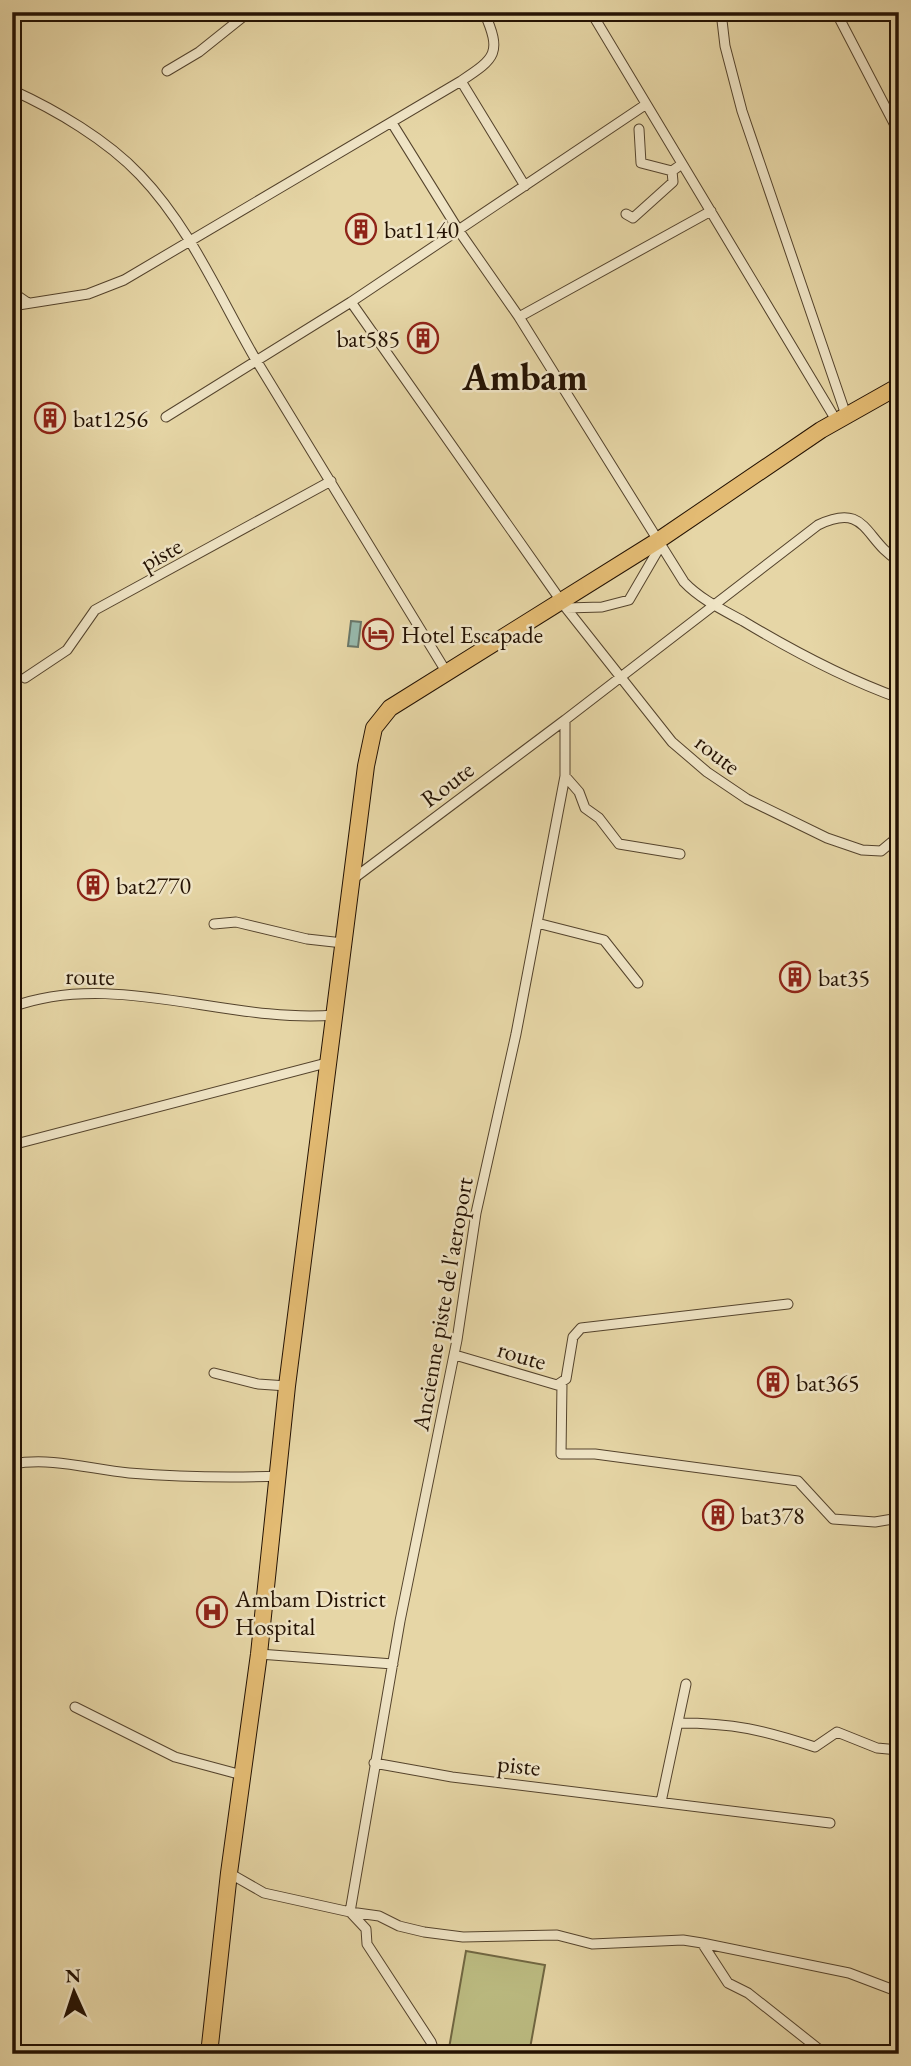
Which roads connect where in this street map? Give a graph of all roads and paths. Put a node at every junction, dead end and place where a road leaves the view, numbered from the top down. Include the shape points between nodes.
1 (249, 12) edge
2 (484, 12) edge
3 (591, 12) edge
4 (721, 12) edge
5 (836, 12) edge
6 (167, 71) dead end
7 (461, 81) junction
8 (12, 90) edge
9 (645, 105) junction
10 (392, 123) junction
11 (639, 129) dead end
12 (899, 133) edge
13 (681, 164) junction
14 (672, 171) junction
15 (525, 186) junction
16 (711, 211) junction
17 (626, 214) dead end
18 (458, 230) junction
19 (189, 242) junction
20 (12, 292) edge
21 (351, 302) junction
22 (28, 303) junction
23 (12, 306) edge
24 (519, 317) junction
25 (257, 361) junction
26 (899, 386) edge
27 (166, 417) dead end
28 (841, 418) junction
29 (331, 481) junction
30 (660, 543) junction
31 (899, 561) edge
32 (563, 604) junction
33 (715, 605) junction
34 (447, 673) junction
35 (618, 676) junction
36 (24, 678) dead end
37 (899, 698) edge
38 (565, 720) junction
39 (565, 776) junction
40 (899, 829) edge
41 (680, 854) dead end
42 (353, 879) junction
43 (537, 923) junction
44 (214, 924) dead end
45 (343, 943) junction
46 (638, 983) dead end
47 (12, 1007) edge
48 (335, 1015) junction
49 (330, 1062) junction
50 (12, 1145) edge
51 (788, 1304) dead end
52 (455, 1355) junction
53 (214, 1373) dead end
54 (562, 1383) junction
55 (287, 1386) junction
56 (12, 1464) edge
57 (280, 1476) junction
58 (899, 1518) edge
59 (259, 1654) junction
60 (393, 1664) junction
61 (686, 1685) dead end
62 (75, 1707) dead end
63 (678, 1723) junction
64 (899, 1750) edge
65 (374, 1763) junction
66 (242, 1775) junction
67 (662, 1802) junction
68 (830, 1823) dead end
69 (229, 1873) junction
70 (350, 1912) junction
71 (702, 1943) junction
72 (899, 1992) edge
73 (209, 2054) edge
74 (435, 2054) edge
75 (825, 2054) edge

1 - 6 street
2 - 7 street via 493,36 493,55 489,63
3 - 9 street
4 - 28 street via 732,77 752,145
5 - 12 street
7 - 10 street
7 - 15 street
8 - 19 street via 54,112 124,160
9 - 13 street
9 - 15 street
10 - 18 street
10 - 19 street
11 - 14 street via 641,163
13 - 14 street
13 - 16 street
14 - 17 street via 673,182 658,198 633,218
15 - 18 street
16 - 24 street
16 - 28 street
18 - 21 street
18 - 24 street
19 - 22 street via 105,289
19 - 25 street
20 - 22 street
21 - 25 street
21 - 32 street, route
22 - 23 street
24 - 30 street
25 - 27 street
25 - 29 street
26 - 28 highway
28 - 30 highway
29 - 34 street
29 - 36 street, piste via 96,610 74,643
30 - 32 highway
30 - 32 street via 629,600 602,607
30 - 33 street via 684,582
31 - 33 street via 856,519 832,518 818,524
32 - 34 highway
32 - 35 street, route
33 - 35 street
33 - 37 street via 808,659
34 - 42 highway via 390,708 373,728
35 - 38 street
35 - 40 street, route via 672,742 747,799 862,850 889,847
38 - 39 street, Ancienne piste de l'aeroport
38 - 42 street, Route
39 - 41 street via 585,808 619,844
39 - 43 street, Ancienne piste de l'aeroport
42 - 45 highway
43 - 46 street via 604,940
43 - 52 street, Ancienne piste de l'aeroport via 476,1213
44 - 45 street via 236,922
45 - 48 highway
47 - 48 street, route via 57,994 102,993 276,1017
48 - 49 highway
49 - 50 street
49 - 55 highway
51 - 54 street, route via 581,1328 573,1337 568,1373
52 - 54 street, route via 549,1384
52 - 60 street, Ancienne piste de l'aeroport
53 - 55 street
54 - 58 street via 561,1454 595,1454 798,1481 833,1519 875,1522
55 - 57 highway
56 - 57 street via 44,1460 201,1479
57 - 59 highway
59 - 60 street
59 - 66 highway
60 - 65 street, Ancienne piste de l'aeroport
61 - 63 street
62 - 66 street via 176,1757
63 - 64 street via 758,1728 815,1747 838,1732 877,1748
63 - 67 street
65 - 67 street, piste
65 - 70 street, Ancienne piste de l'aeroport
66 - 69 highway
67 - 68 street, piste
69 - 70 street via 264,1893
69 - 73 highway
70 - 71 street via 379,1916 424,1933 463,1937 557,1935 592,1944
70 - 74 street via 366,1929 367,1944
71 - 72 street via 849,1973
71 - 75 street via 728,1983 748,1993

